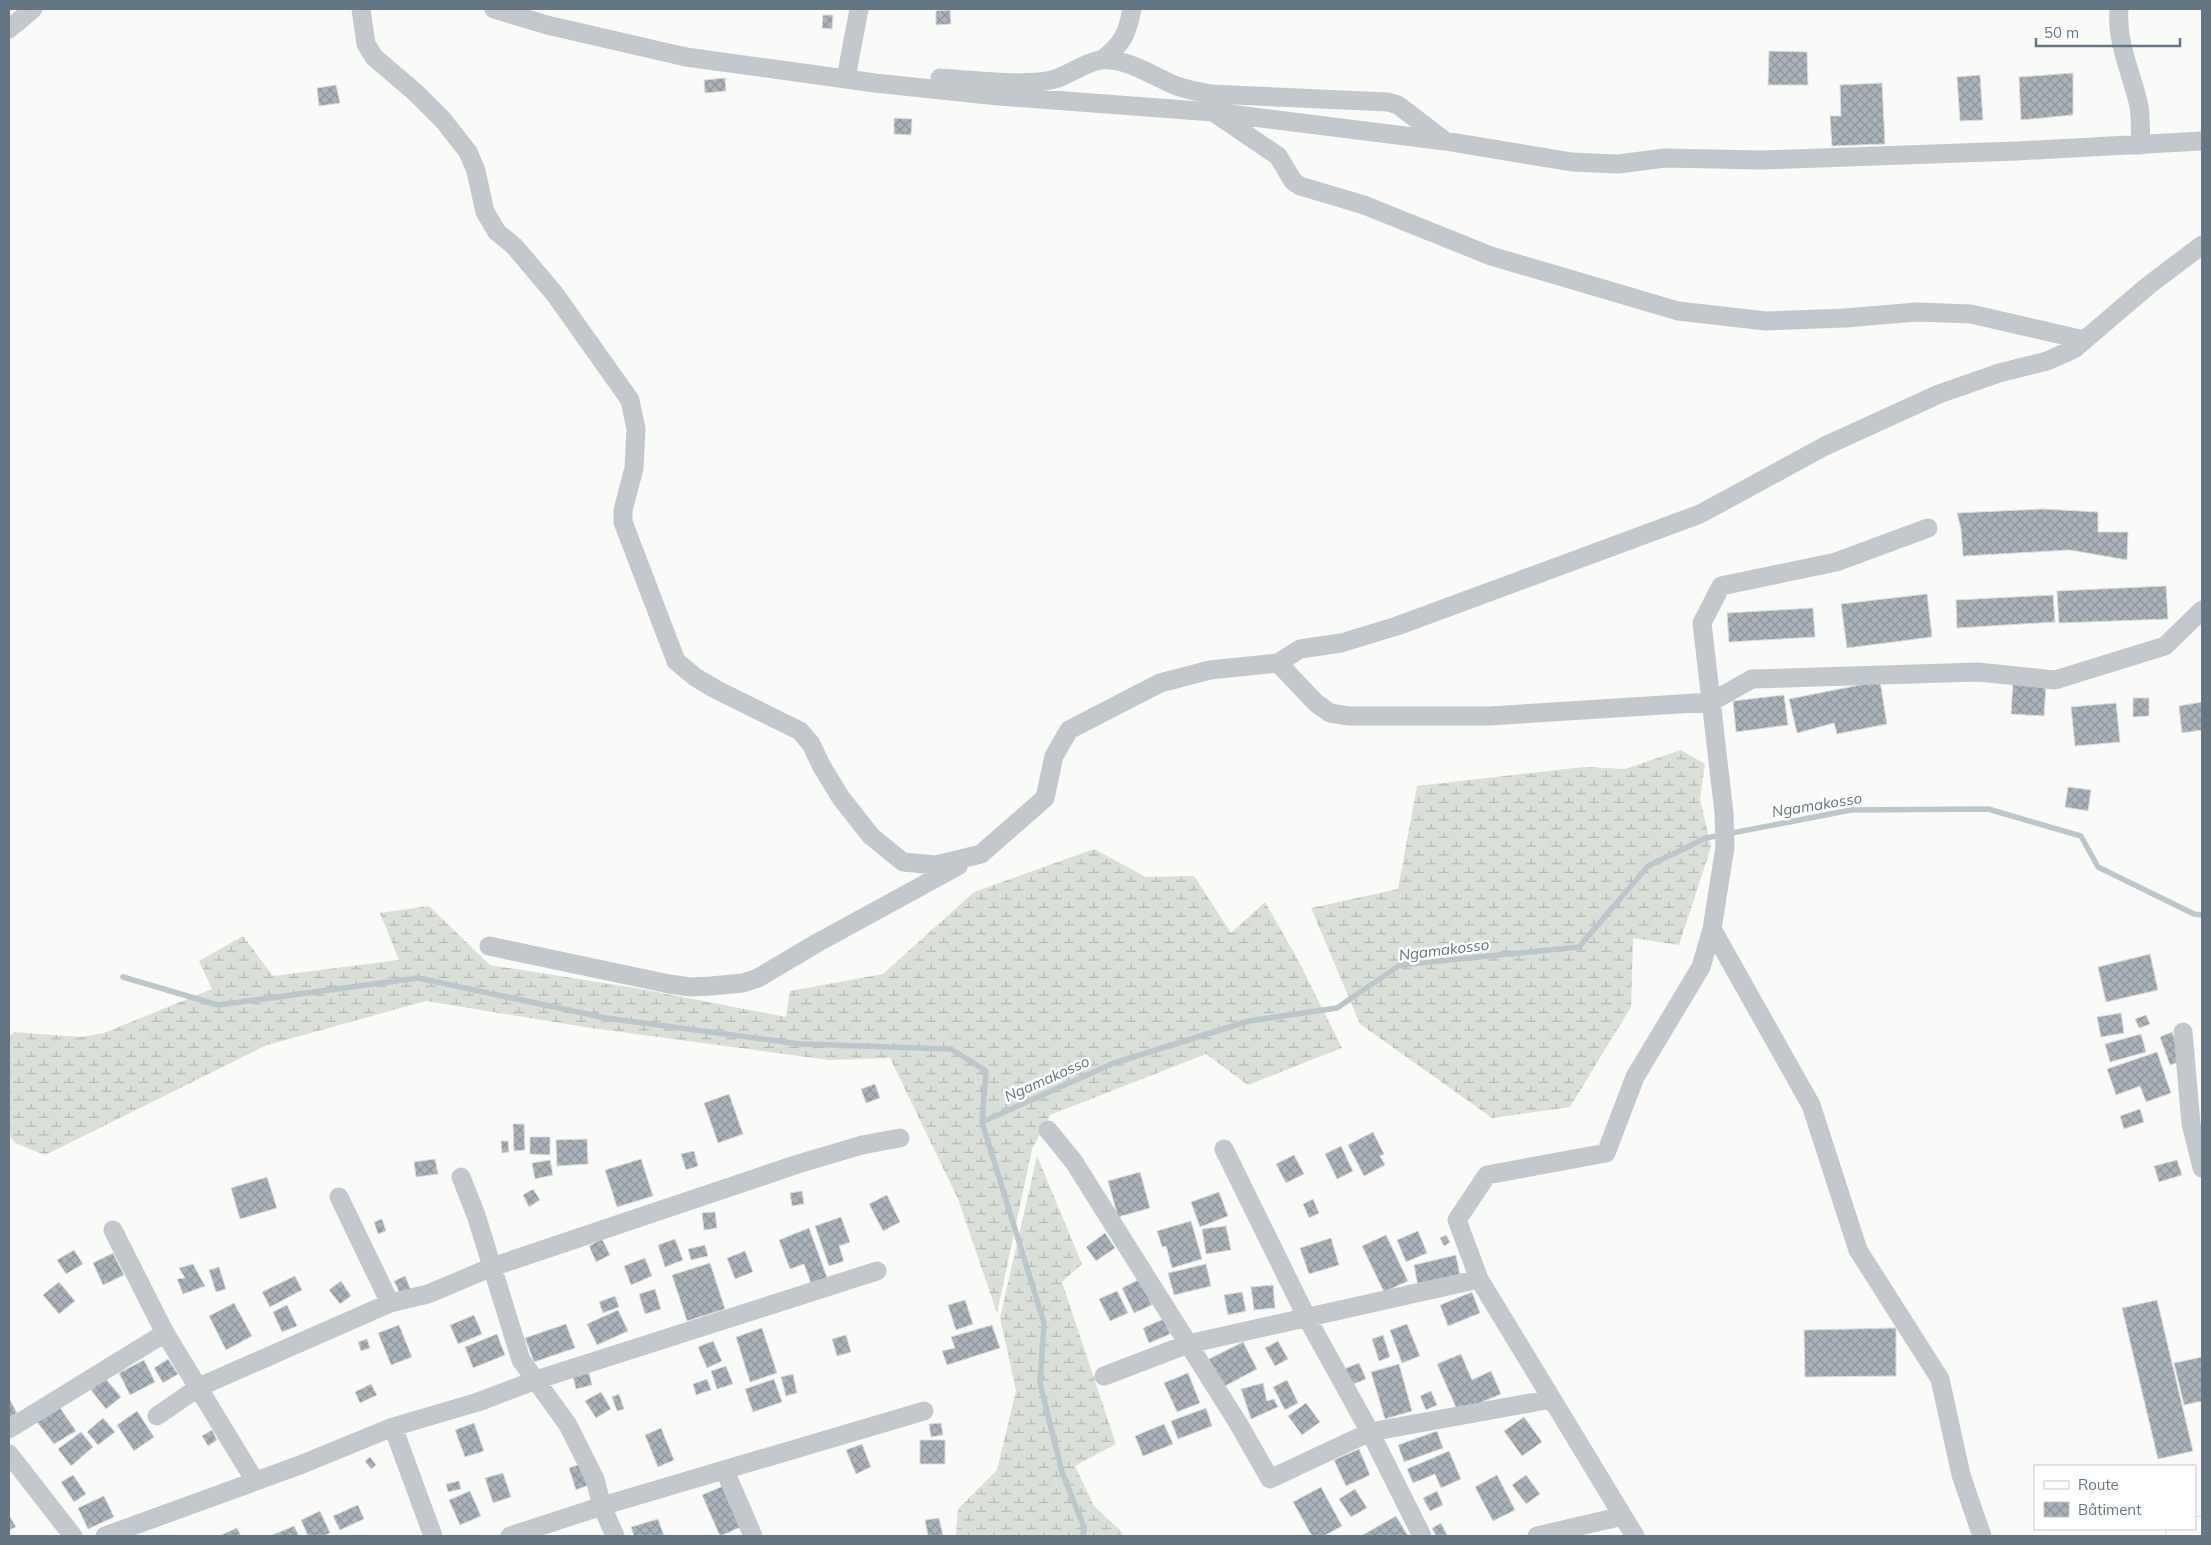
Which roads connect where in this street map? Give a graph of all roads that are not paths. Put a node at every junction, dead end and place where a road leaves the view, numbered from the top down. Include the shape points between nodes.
1 (34, 9) edge
2 (361, 9) edge
3 (494, 9) edge
4 (859, 9) edge
5 (1132, 9) edge
6 (2119, 9) edge
7 (9, 29) edge
8 (1102, 60) junction
9 (846, 78) junction
10 (875, 83) junction
11 (1213, 112) junction
12 (1445, 141) junction
13 (2202, 141) edge
14 (2141, 145) junction
15 (2202, 246) edge
16 (2084, 340) junction
17 (1928, 528) dead end
18 (2202, 610) edge
19 (1278, 663) junction
20 (1711, 702) junction
21 (981, 854) junction
22 (1712, 929) junction
23 (489, 946) dead end
24 (2183, 1032) dead end
25 (1048, 1130) dead end
26 (900, 1138) dead end
27 (1224, 1149) dead end
28 (2202, 1168) edge
29 (461, 1177) dead end
30 (339, 1197) dead end
31 (113, 1230) dead end
32 (492, 1267) junction
33 (877, 1272) dead end
34 (1480, 1279) junction
35 (390, 1303) junction
36 (1307, 1318) junction
37 (165, 1333) junction
38 (1188, 1344) junction
39 (1104, 1376) dead end
40 (536, 1380) junction
41 (199, 1387) junction
42 (1552, 1399) junction
43 (924, 1411) dead end
44 (157, 1416) dead end
45 (393, 1427) junction
46 (9, 1429) edge
47 (1370, 1432) junction
48 (9, 1454) edge
49 (724, 1471) junction
50 (255, 1481) junction
51 (602, 1506) junction
52 (1623, 1516) junction
53 (2202, 1530) edge
54 (73, 1536) edge
55 (105, 1536) edge
56 (433, 1536) edge
57 (510, 1536) edge
58 (616, 1536) edge
59 (753, 1536) edge
60 (1422, 1536) edge
61 (1537, 1536) edge
62 (1635, 1536) edge
63 (1982, 1536) edge
64 (2180, 1536) edge

1 - 7 street
2 - 21 street via 366,44 374,57 443,120 468,152 476,171 485,212 497,232 514,246 554,293 630,400 636,430 634,468 623,522 676,662 717,690 800,731 811,744 841,798 870,836 904,862 936,865
3 - 9 street via 546,25 686,57
4 - 9 street
5 - 8 street via 1125,37
6 - 14 street via 2125,64 2139,109
8 - 10 street via 1055,80 1030,82 915,76
8 - 12 street via 1134,66 1176,85 1211,94 1388,102 1398,105
9 - 10 street
10 - 11 street
11 - 12 street
11 - 16 street via 1278,156 1293,181 1300,186 1364,205 1491,256 1678,311 1766,321 1917,312 1971,314
12 - 14 street via 1572,162 1618,164 1665,158 1761,160
13 - 14 street
15 - 16 street via 2149,285
16 - 19 street via 2059,357 1939,394 1824,446 1700,514 1397,626 1341,643 1300,649
17 - 20 street via 1836,562 1721,586 1702,623
18 - 20 street via 2165,646 2055,680 1978,672 1752,679
19 - 20 street via 1316,703 1330,713 1349,716 1489,716
19 - 21 street via 1210,670 1160,683 1069,730 1054,756 1045,798
20 - 22 street via 1725,847
21 - 23 street via 758,978 743,983 691,987 669,984
22 - 34 street via 1701,967 1635,1077 1606,1153 1487,1175 1458,1220
22 - 63 street via 1812,1105 1858,1250 1940,1379 1961,1475
24 - 28 street via 2191,1124
25 - 38 street via 1074,1162
26 - 32 street via 862,1145 798,1164
27 - 36 street
29 - 32 street
30 - 35 street
31 - 37 street
32 - 35 street via 428,1294
32 - 40 street via 521,1360
33 - 40 street
34 - 36 street
34 - 42 street
35 - 41 street
36 - 38 street
36 - 47 street
37 - 41 street
37 - 46 street
38 - 39 street
38 - 47 street via 1270,1479
40 - 45 street via 478,1402
40 - 51 street via 568,1426 595,1479
41 - 44 street
41 - 50 street
42 - 47 street
42 - 52 street
43 - 49 street
45 - 50 street
45 - 56 street
47 - 60 street
48 - 54 street
49 - 51 street
49 - 59 street
50 - 55 street
51 - 57 street
51 - 58 street
52 - 61 street
52 - 62 street
53 - 64 main road

